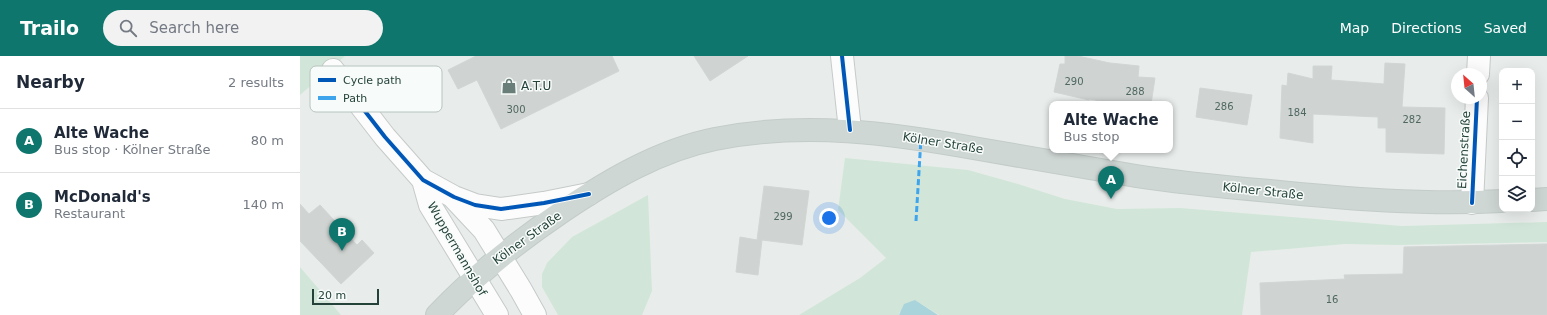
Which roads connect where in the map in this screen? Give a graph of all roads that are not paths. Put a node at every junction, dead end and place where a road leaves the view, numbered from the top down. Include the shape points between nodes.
1 (1479, 56) edge
2 (846, 57) edge
3 (1478, 68) edge
4 (1477, 104) edge
5 (366, 112) edge
6 (850, 130) junction
7 (423, 180) junction
8 (589, 194) junction
9 (454, 197) junction
10 (1547, 199) edge
11 (1535, 200) edge
12 (1499, 202) edge
13 (1472, 203) junction
14 (500, 256) junction
15 (474, 279) junction
16 (437, 315) edge
17 (497, 315) edge
18 (535, 315) edge

1 - 3 street
2 - 6 street
4 - 13 street, Eichenstraße
5 - 7 street, Wuppermannshof
6 - 8 main road, Kölner Straße via 788,130 715,139 683,147 647,162
6 - 13 main road, Kölner Straße via 921,138 1138,176 1218,186 1384,201
7 - 9 street, Wuppermannshof
7 - 15 street, Wuppermannshof via 430,205
8 - 9 street, Wuppermannshof via 501,209 475,205
8 - 14 main road, Kölner Straße
9 - 14 street, Wuppermannshof via 484,230
10 - 11 main road
12 - 13 main road, Kölner Straße
14 - 15 main road, Kölner Straße
14 - 18 street, Wuppermannshof
15 - 16 main road, Kölner Straße
15 - 17 street, Wuppermannshof

